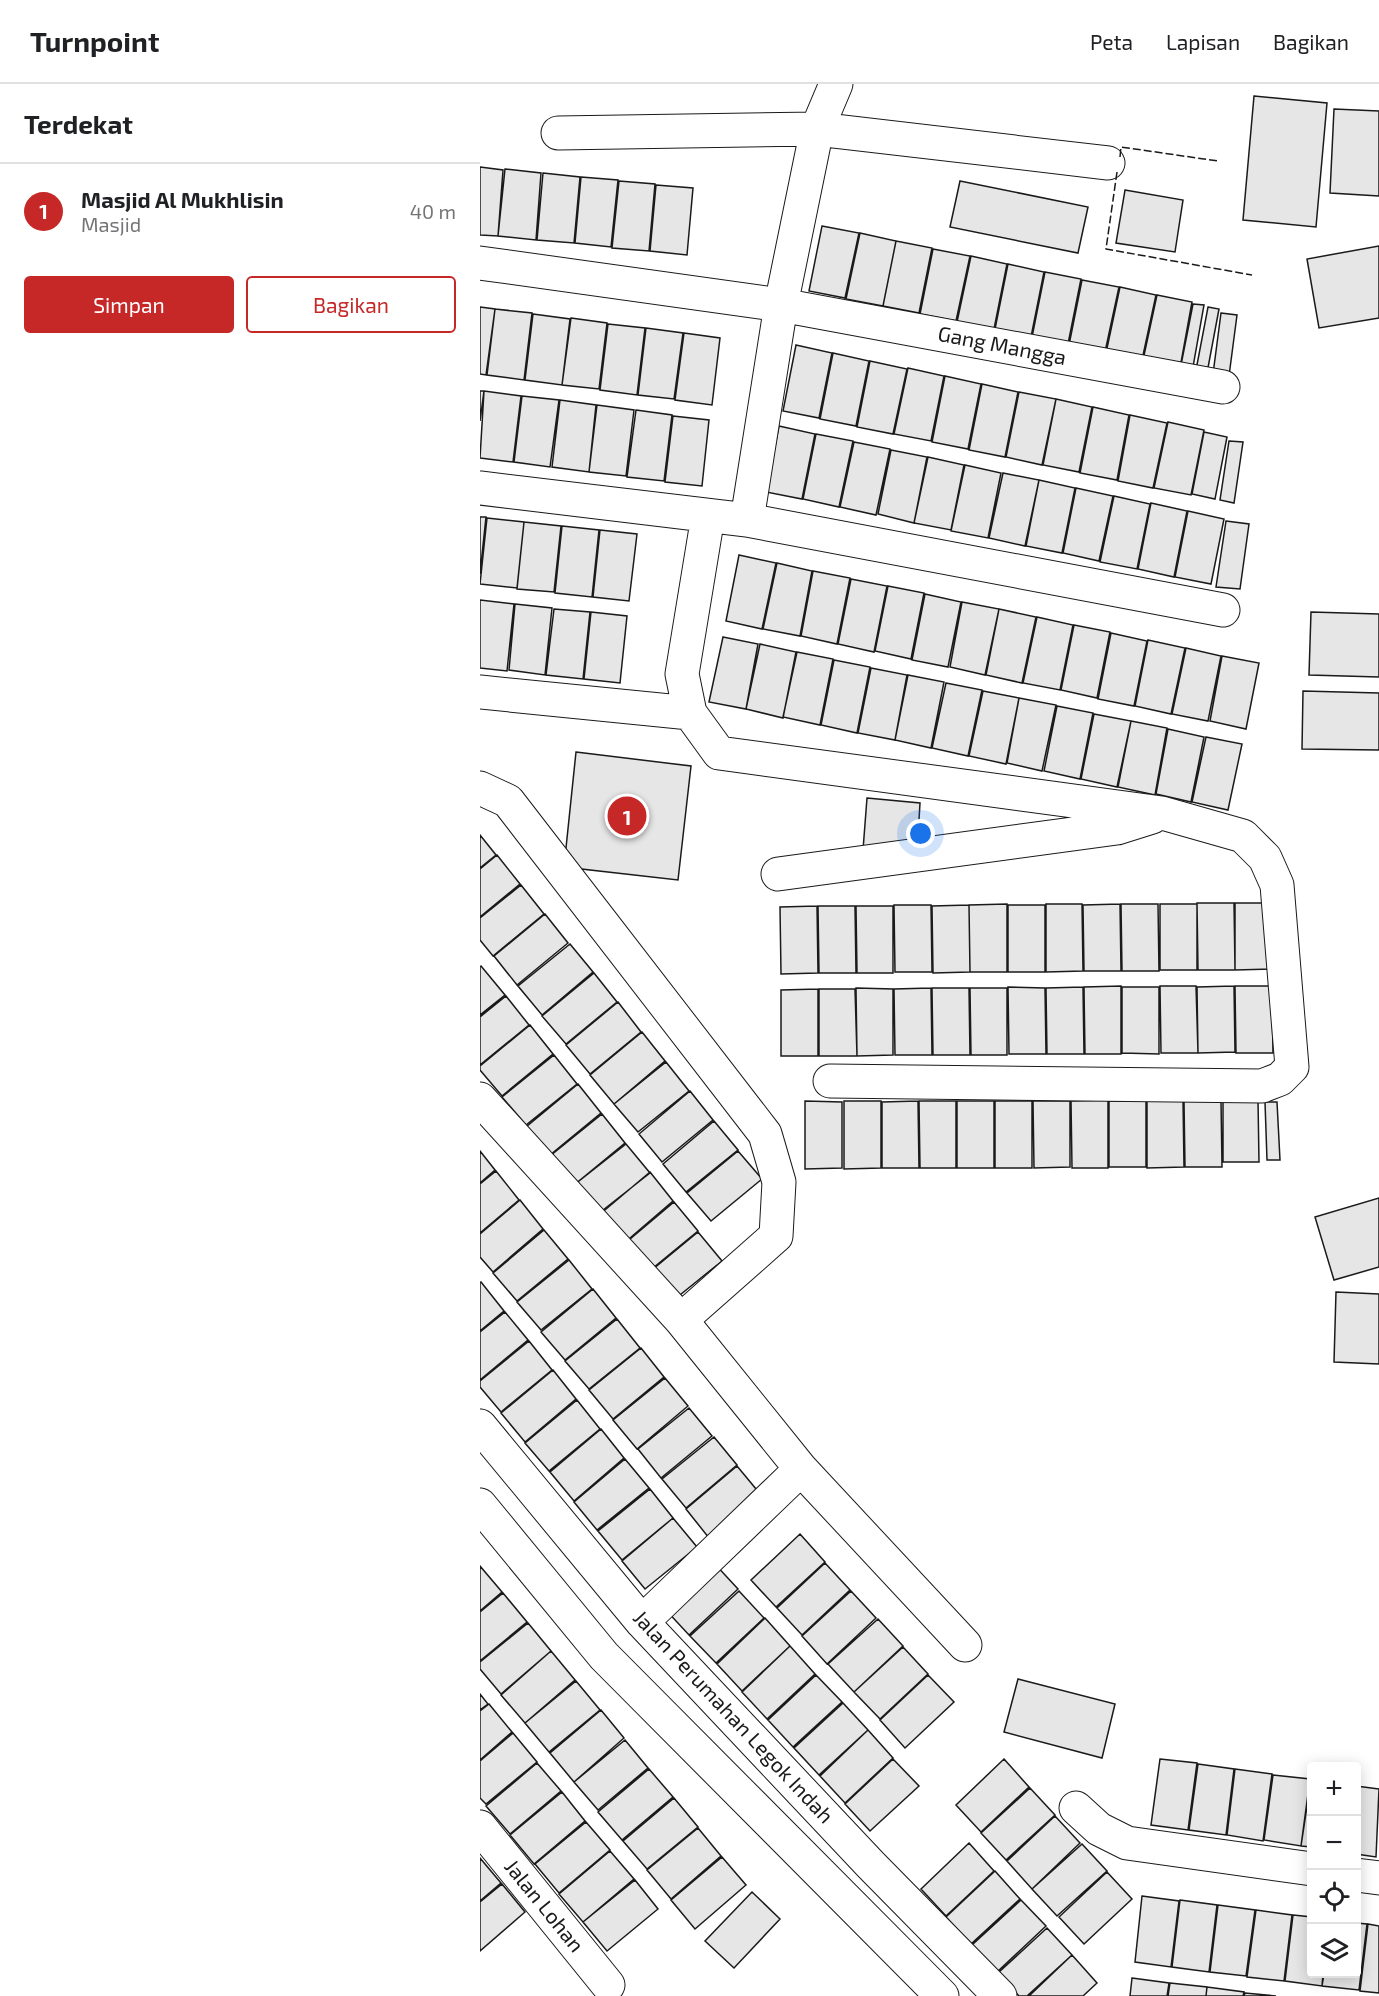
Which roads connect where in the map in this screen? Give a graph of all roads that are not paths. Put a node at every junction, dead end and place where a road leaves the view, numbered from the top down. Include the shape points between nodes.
1 (836, 84) edge
2 (817, 129) junction
3 (558, 133) dead end
4 (1108, 163) dead end
5 (480, 263) edge
6 (781, 304) junction
7 (1222, 387) dead end
8 (480, 488) edge
9 (708, 516) junction
10 (747, 520) junction
11 (1223, 610) dead end
12 (480, 692) edge
13 (690, 713) junction
14 (480, 788) edge
15 (1162, 813) junction
16 (778, 873) dead end
17 (830, 1081) dead end
18 (480, 1099) edge
19 (681, 1320) junction
20 (480, 1426) edge
21 (801, 1469) junction
22 (480, 1505) edge
23 (642, 1622) junction
24 (965, 1645) dead end
25 (1076, 1808) dead end
26 (480, 1827) edge
27 (1307, 1868) edge
28 (1361, 1876) edge
29 (1379, 1878) edge
30 (608, 1985) dead end
31 (942, 1996) edge
32 (1000, 1996) edge

1 - 2 street
2 - 3 street
2 - 4 street
2 - 6 street
5 - 6 street, Gang Mangga
6 - 7 street, Gang Mangga
6 - 10 street
8 - 9 street
9 - 10 street
9 - 13 street via 682,674
10 - 11 street
12 - 13 street
13 - 15 street via 719,753
14 - 19 street via 508,801 765,1134 779,1182 776,1236
15 - 16 street via 1117,828
15 - 17 street via 1243,836 1265,858 1277,885 1292,1067 1280,1079 1262,1086
18 - 19 street
19 - 21 street
20 - 23 street, Jalan Perumahan Legok Indah
21 - 23 street
21 - 24 street
22 - 31 street, Jalan Perumahan Legok Indah via 604,1656
23 - 32 street, Jalan Perumahan Legok Indah
25 - 27 street via 1099,1829 1127,1843
26 - 30 street, Jalan Lohan
28 - 29 street

